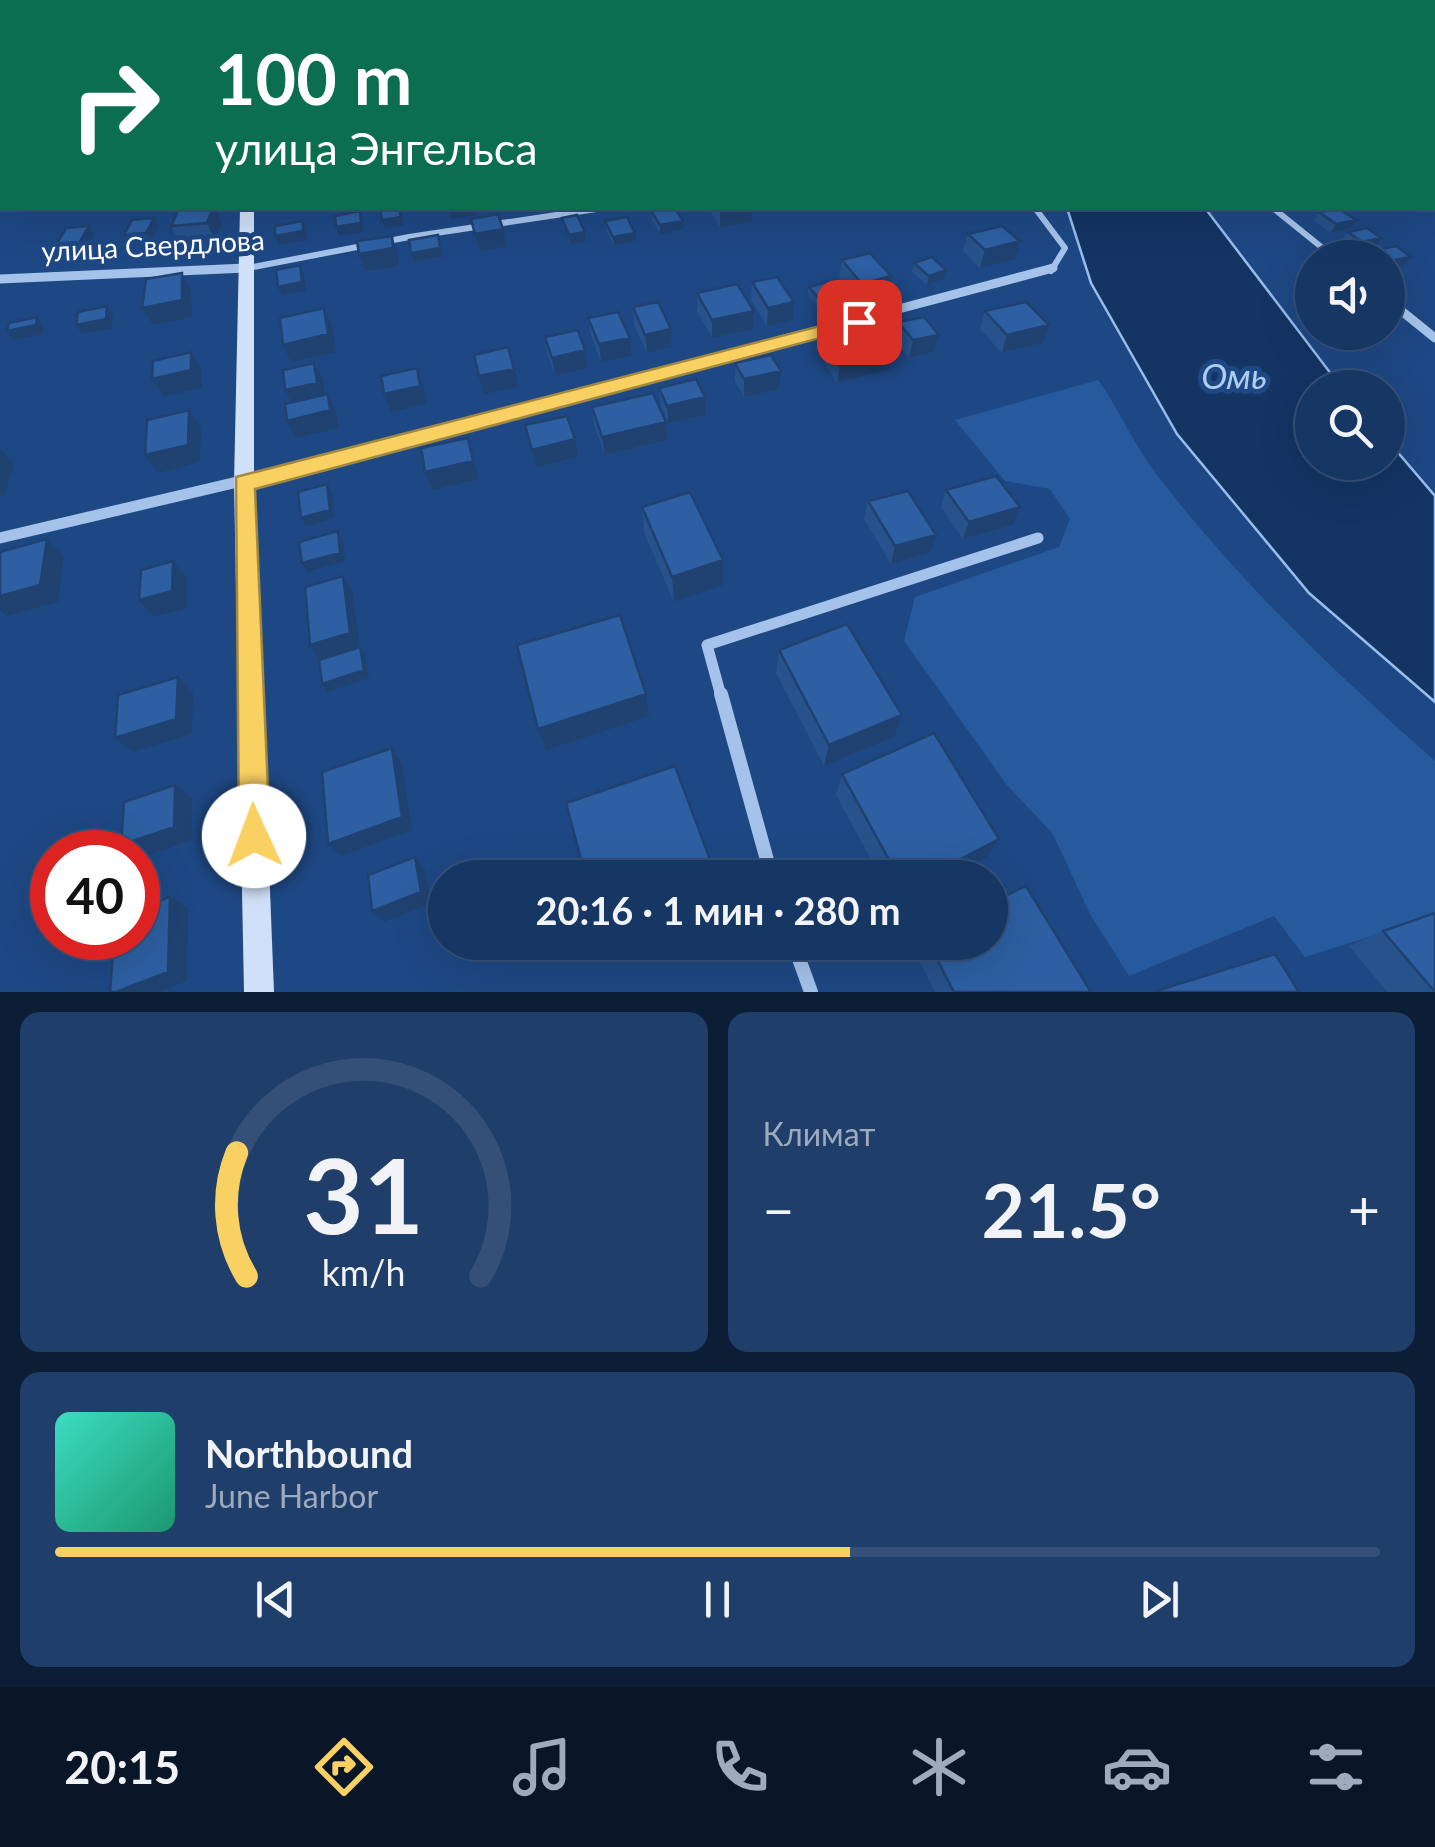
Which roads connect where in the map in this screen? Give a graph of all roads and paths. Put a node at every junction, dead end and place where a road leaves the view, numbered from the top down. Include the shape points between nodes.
1 (247, 210) edge
2 (590, 210) edge
3 (1036, 210) edge
4 (1275, 210) edge
5 (1313, 240) edge
6 (243, 269) junction
7 (0, 278) edge
8 (1405, 314) edge
9 (1435, 338) edge
10 (244, 483) junction
11 (0, 538) edge
12 (1038, 538) dead end
13 (767, 860) edge
14 (799, 960) edge
15 (259, 992) edge
16 (811, 992) edge

1 - 6 street
2 - 6 street, улица Свердлова
3 - 10 street via 1065,248 1051,271
4 - 5 street
6 - 7 street, улица Свердлова
6 - 10 street
8 - 9 street
10 - 11 street
10 - 15 street
12 - 13 street via 707,644
14 - 16 street

